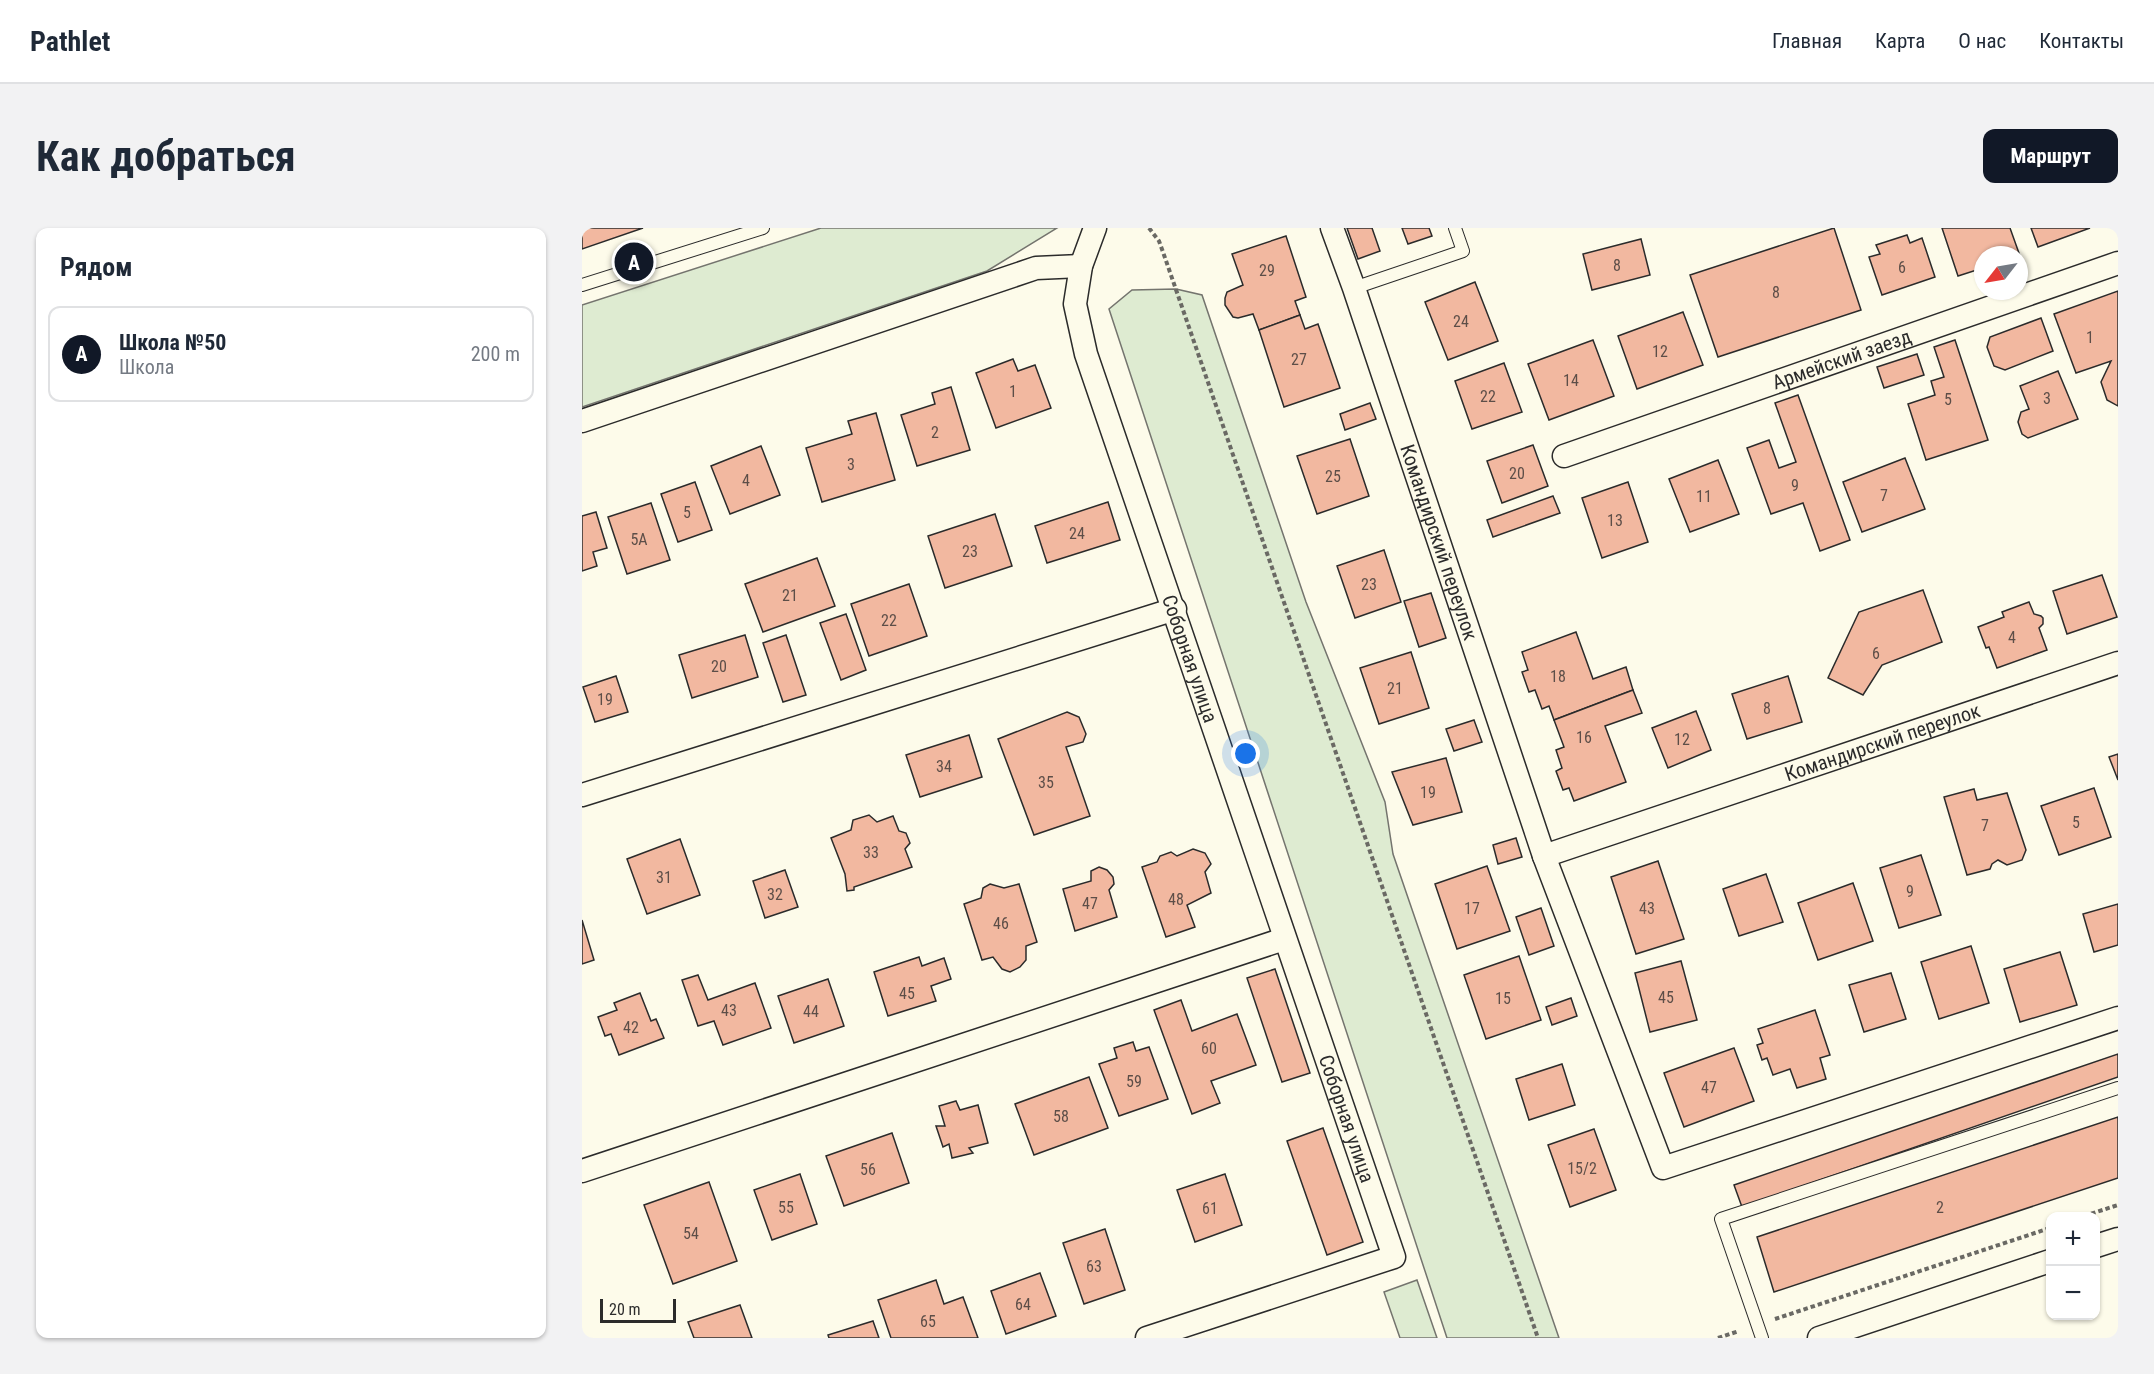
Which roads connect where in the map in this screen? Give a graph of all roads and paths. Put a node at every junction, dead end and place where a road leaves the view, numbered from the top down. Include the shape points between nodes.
1 (763, 228) edge
2 (1095, 228) edge
3 (1149, 228) edge
4 (1332, 228) edge
5 (1455, 228) edge
6 (2118, 263) edge
7 (1082, 266) junction
8 (582, 285) edge
9 (1354, 288) junction
10 (582, 421) edge
11 (1564, 456) dead end
12 (1175, 609) junction
13 (2118, 663) edge
14 (582, 795) edge
15 (1544, 856) junction
16 (1284, 939) junction
17 (2118, 1018) edge
18 (2118, 1088) edge
19 (582, 1170) edge
20 (2118, 1205) edge
21 (2096, 1212) edge
22 (2046, 1229) edge
23 (2118, 1239) edge
24 (2100, 1245) edge
25 (2046, 1262) edge
26 (1757, 1325) junction
27 (1147, 1338) edge
28 (1538, 1338) edge
29 (1718, 1338) edge
30 (1762, 1338) edge
31 (1819, 1338) edge

1 - 8 lane
2 - 7 street, Соборная улица
3 - 28 path via 1163,252
4 - 9 street, Командирский переулок
5 - 9 lane via 1463,251
6 - 11 street, Армейский заезд
7 - 10 street via 1036,268
7 - 12 street, Соборная улица via 1075,304 1086,354
9 - 15 street, Командирский переулок
12 - 14 street
12 - 16 street, Соборная улица
13 - 15 street, Командирский переулок
15 - 17 street, Командирский переулок via 1663,1168
16 - 19 street
16 - 27 street, Соборная улица via 1394,1257
18 - 26 lane via 1721,1219
20 - 21 path
22 - 26 path
23 - 24 street
25 - 31 street
26 - 29 path
26 - 30 lane

